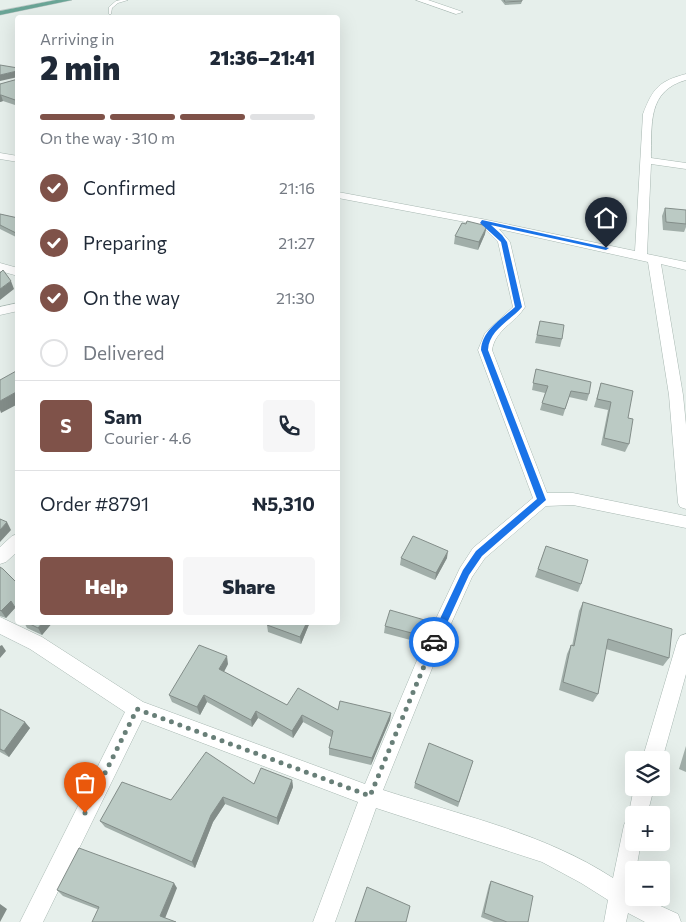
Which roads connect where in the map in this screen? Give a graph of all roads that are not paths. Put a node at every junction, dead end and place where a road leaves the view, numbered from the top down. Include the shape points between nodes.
1 (68, 0) edge
2 (126, 0) edge
3 (420, 0) edge
4 (460, 12) dead end
5 (0, 13) edge
6 (110, 13) dead end
7 (686, 77) edge
8 (0, 156) edge
9 (15, 158) edge
10 (645, 160) junction
11 (686, 166) edge
12 (340, 195) edge
13 (482, 222) junction
14 (647, 257) junction
15 (686, 266) edge
16 (0, 267) edge
17 (15, 271) edge
18 (15, 308) edge
19 (0, 311) edge
20 (542, 500) junction
21 (686, 503) edge
22 (686, 522) edge
23 (15, 544) edge
24 (0, 557) edge
25 (0, 625) edge
26 (686, 642) edge
27 (137, 709) junction
28 (655, 751) edge
29 (370, 796) junction
30 (629, 851) edge
31 (620, 894) junction
32 (31, 922) edge
33 (324, 922) edge
34 (615, 922) edge
35 (670, 922) edge

1 - 5 main road
2 - 6 lane via 117,2 110,8
3 - 4 street
7 - 10 street via 667,82 654,95 648,114
8 - 9 street
10 - 11 street
10 - 14 street
12 - 13 street
13 - 14 street
13 - 20 street via 504,242 519,307 491,332 485,340 485,350
14 - 15 street
14 - 21 street via 676,395
16 - 17 street
18 - 19 street
20 - 22 street via 573,499
20 - 29 street via 479,553 466,573
23 - 24 street
25 - 27 street via 36,643
26 - 28 street
27 - 29 street
27 - 32 street
29 - 31 street via 546,853
29 - 33 street
30 - 31 street
31 - 34 street
31 - 35 street via 643,910

